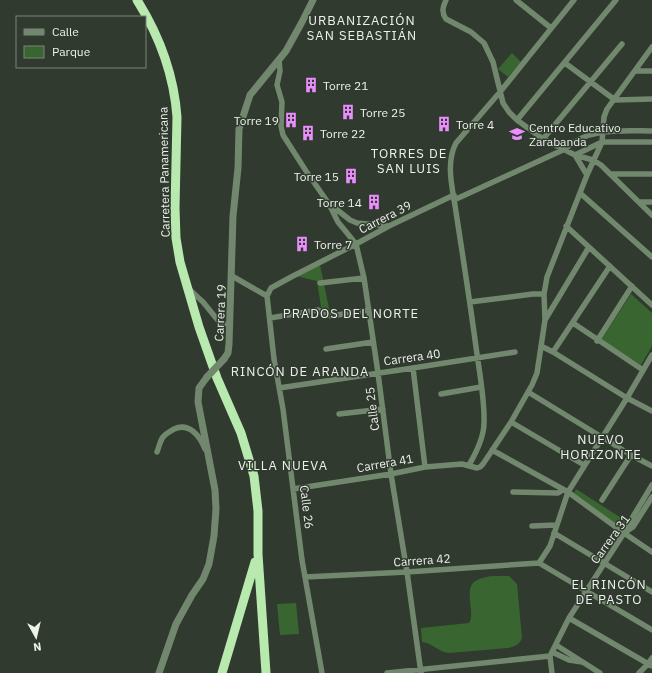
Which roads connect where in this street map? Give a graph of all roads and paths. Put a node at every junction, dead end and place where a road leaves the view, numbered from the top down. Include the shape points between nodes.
1 (137, 0) edge
2 (313, 0) edge
3 (446, 0) edge
4 (516, 0) edge
5 (574, 0) edge
6 (616, 0) edge
7 (146, 16) edge
8 (146, 17) edge
9 (551, 28) junction
10 (622, 44) dead end
11 (652, 47) edge
12 (279, 59) junction
13 (565, 63) junction
14 (635, 70) junction
15 (652, 71) edge
16 (591, 82) junction
17 (500, 92) junction
18 (652, 99) edge
19 (615, 100) junction
20 (517, 120) junction
21 (603, 132) junction
22 (652, 132) edge
23 (543, 139) junction
24 (602, 142) junction
25 (652, 142) edge
26 (564, 149) junction
27 (574, 155) junction
28 (594, 160) junction
29 (610, 174) junction
30 (652, 174) edge
31 (587, 175) junction
32 (580, 193) junction
33 (454, 198) junction
34 (639, 202) junction
35 (652, 202) edge
36 (329, 204) junction
37 (652, 215) edge
38 (389, 226) junction
39 (566, 226) junction
40 (356, 244) junction
41 (590, 247) junction
42 (652, 257) edge
43 (610, 266) junction
44 (232, 276) junction
45 (364, 278) junction
46 (320, 283) dead end
47 (632, 286) junction
48 (187, 287) junction
49 (544, 294) junction
50 (267, 296) junction
51 (470, 302) junction
52 (652, 305) edge
53 (368, 310) junction
54 (270, 318) junction
55 (545, 320) junction
56 (572, 323) junction
57 (230, 324) junction
58 (597, 341) junction
59 (373, 342) junction
60 (541, 346) junction
61 (326, 349) dead end
62 (515, 352) dead end
63 (553, 352) junction
64 (652, 355) edge
65 (478, 358) junction
66 (413, 368) junction
67 (643, 370) junction
68 (378, 373) junction
69 (481, 387) junction
70 (279, 388) junction
71 (528, 392) junction
72 (441, 394) dead end
73 (627, 398) junction
74 (383, 409) junction
75 (651, 411) edge
76 (340, 414) dead end
77 (511, 422) junction
78 (602, 437) junction
79 (492, 450) junction
80 (157, 452) dead end
81 (631, 455) junction
82 (210, 462) junction
83 (469, 465) junction
84 (584, 465) junction
85 (652, 466) edge
86 (425, 467) junction
87 (391, 474) junction
88 (652, 485) edge
89 (293, 489) junction
90 (566, 491) junction
91 (513, 492) dead end
92 (652, 497) edge
93 (602, 500) dead end
94 (556, 525) junction
95 (532, 526) dead end
96 (554, 533) junction
97 (624, 534) junction
98 (652, 552) edge
99 (258, 554) junction
100 (539, 563) junction
101 (606, 563) junction
102 (407, 572) junction
103 (305, 577) junction
104 (586, 590) junction
105 (652, 592) edge
106 (569, 618) junction
107 (652, 630) edge
108 (556, 645) junction
109 (551, 654) junction
110 (652, 658) edge
111 (582, 662) junction
112 (650, 665) edge
113 (265, 669) edge
114 (421, 671) edge
115 (159, 673) edge
116 (222, 673) edge
117 (271, 673) edge
118 (322, 673) edge
119 (386, 673) edge
120 (552, 673) edge
121 (600, 673) edge
122 (639, 673) edge

1 - 7 highway, Carretera Panamericana
2 - 12 street, Carrera 19 via 286,51
3 - 17 street via 442,8 442,14 446,19 477,37 489,52
4 - 9 street
5 - 9 street
6 - 13 street
8 - 48 highway, Carretera Panamericana via 163,54 174,89 177,117 176,238
9 - 17 street
10 - 16 street
11 - 14 street
12 - 36 street via 277,85 282,102 283,135
12 - 44 street, Carrera 19 via 250,95 239,129
13 - 16 street
13 - 20 street
14 - 15 street
14 - 19 street
16 - 19 street
16 - 23 street
17 - 20 street via 503,103
17 - 33 street via 451,152
18 - 19 street
19 - 21 street via 604,117
20 - 23 street
21 - 22 street, Carrera 39
21 - 24 street
21 - 26 street, Carrera 39 via 580,139
23 - 26 street
24 - 25 street
24 - 27 street
24 - 28 street
26 - 27 street
26 - 33 street, Carrera 39
27 - 28 street
27 - 31 street
28 - 29 street
28 - 31 street
29 - 30 street
29 - 34 street
31 - 32 street
32 - 39 street
32 - 42 street
33 - 38 street, Carrera 39
33 - 51 street
34 - 35 street
34 - 37 street
36 - 38 street via 357,223
36 - 40 street via 338,222
38 - 40 street, Carrera 39
39 - 41 street
39 - 49 street via 547,277
40 - 45 street, Calle 25
40 - 50 street, Carrera 39 via 271,288
41 - 43 street
41 - 55 street
43 - 47 street
43 - 56 street
44 - 50 street
44 - 57 street, Carrera 19
45 - 46 street
45 - 53 street, Calle 25
47 - 52 street
47 - 58 street
48 - 57 street via 221,324
48 - 99 highway, Carretera Panamericana via 217,378 242,433 254,476 258,511
49 - 51 street
49 - 55 street
50 - 54 street, Calle 26
51 - 65 street
53 - 54 street via 331,316 318,310
53 - 59 street, Calle 25
54 - 70 street, Calle 26
55 - 60 street
56 - 58 street
56 - 63 street
57 - 82 street, Carrera 19, bridge via 228,353 199,388 198,402
58 - 67 street
59 - 61 street
59 - 68 street, Calle 25
60 - 63 street
60 - 71 street via 537,373
62 - 65 street, Carrera 40
63 - 73 street
64 - 67 street
65 - 66 street, Carrera 40
65 - 69 street
66 - 68 street, Carrera 40
66 - 86 street
67 - 73 street
68 - 70 street, Carrera 40
68 - 74 street, Calle 25
69 - 72 street
69 - 83 street via 485,424 479,446
70 - 89 street, Calle 26
71 - 77 street
71 - 78 street
73 - 75 street
73 - 78 street
74 - 76 street
74 - 87 street, Calle 25
77 - 79 street
77 - 84 street
78 - 81 street
78 - 84 street
79 - 83 street, Carrera 41 via 480,467
79 - 90 street
80 - 82 street via 166,433 184,426 194,432 202,442
81 - 85 street
81 - 93 street
82 - 115 street, Carrera 19 via 216,509 209,564 176,624
83 - 86 street, Carrera 41
84 - 90 street
86 - 87 street, Carrera 41
87 - 89 street, Carrera 41
87 - 102 street, Calle 25
88 - 97 street
89 - 103 street, Calle 26
90 - 91 street
90 - 94 street
90 - 97 street
92 - 97 street, Carrera 31 via 633,526
94 - 95 street
94 - 96 street
96 - 100 street via 550,546
96 - 101 street
97 - 98 street
97 - 101 street, Carrera 31
99 - 113 highway, Carretera Panamericana
99 - 116 highway, Carretera Panamericana
100 - 102 street, Carrera 42
100 - 104 street
101 - 104 street, Carrera 31
101 - 105 street
102 - 103 street, Carrera 42
102 - 114 street, Calle 25
103 - 118 street, Calle 26
104 - 106 street, Carrera 31
104 - 107 street
106 - 108 street, Carrera 31
106 - 112 street
108 - 109 street, Carrera 31
108 - 111 street
109 - 111 street
109 - 114 street
109 - 120 street
110 - 112 street
111 - 121 street
112 - 122 street
113 - 117 highway
114 - 119 street

